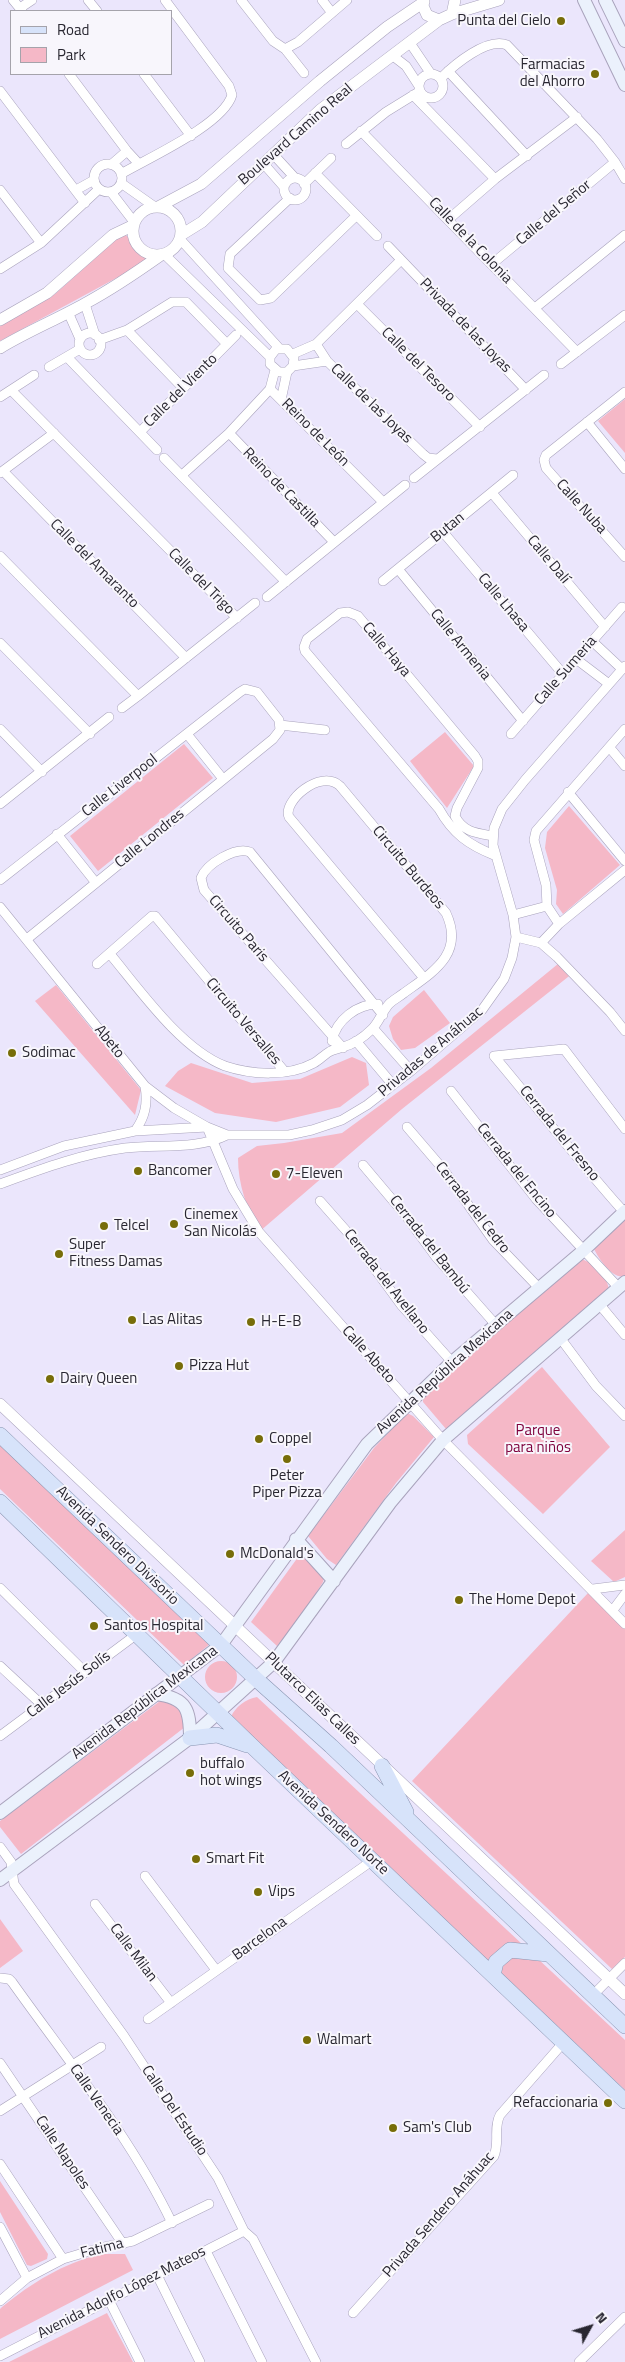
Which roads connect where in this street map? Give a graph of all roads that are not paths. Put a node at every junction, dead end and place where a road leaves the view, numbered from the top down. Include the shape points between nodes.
1 (13, 0) edge
2 (32, 0) edge
3 (88, 0) edge
4 (165, 0) edge
5 (241, 0) edge
6 (322, 0) edge
7 (347, 0) edge
8 (454, 0) edge
9 (499, 0) edge
10 (605, 0) edge
11 (424, 1) edge
12 (584, 1) edge
13 (21, 10) edge
14 (96, 10) edge
15 (332, 13) junction
16 (452, 14) junction
17 (440, 20) junction
18 (625, 41) edge
19 (410, 43) junction
20 (285, 49) junction
21 (393, 56) junction
22 (448, 71) junction
23 (304, 72) dead end
24 (431, 74) junction
25 (70, 75) edge
26 (145, 75) edge
27 (441, 78) junction
28 (625, 85) edge
29 (0, 91) edge
30 (418, 91) junction
31 (577, 117) junction
32 (361, 131) junction
33 (191, 136) junction
34 (346, 144) dead end
35 (126, 151) junction
36 (273, 154) junction
37 (527, 156) junction
38 (331, 158) dead end
39 (615, 162) junction
40 (112, 164) junction
41 (139, 164) junction
42 (263, 164) junction
43 (314, 173) junction
44 (121, 178) junction
45 (295, 178) junction
46 (495, 179) junction
47 (625, 179) edge
48 (94, 180) junction
49 (304, 184) junction
50 (284, 188) junction
51 (99, 189) junction
52 (0, 190) edge
53 (76, 190) junction
54 (111, 192) junction
55 (290, 198) junction
56 (85, 203) junction
57 (157, 207) junction
58 (356, 216) junction
59 (449, 219) junction
60 (134, 223) junction
61 (625, 235) edge
62 (377, 236) dead end
63 (180, 237) junction
64 (42, 243) junction
65 (388, 246) dead end
66 (163, 254) junction
67 (401, 260) junction
68 (492, 264) junction
69 (0, 269) edge
70 (85, 304) junction
71 (357, 304) junction
72 (535, 308) junction
73 (68, 312) junction
74 (625, 314) edge
75 (0, 320) edge
76 (127, 330) junction
77 (236, 335) dead end
78 (97, 338) junction
79 (80, 344) junction
80 (227, 344) junction
81 (316, 344) junction
82 (0, 348) edge
83 (279, 348) junction
84 (577, 352) junction
85 (293, 354) junction
86 (67, 357) junction
87 (270, 357) junction
88 (328, 361) junction
89 (561, 364) dead end
90 (49, 367) dead end
91 (290, 369) junction
92 (275, 370) junction
93 (34, 375) dead end
94 (544, 376) dead end
95 (183, 388) junction
96 (270, 389) junction
97 (12, 390) junction
98 (526, 390) junction
99 (625, 392) edge
100 (0, 397) edge
101 (282, 400) junction
102 (587, 422) junction
103 (480, 427) junction
104 (140, 432) junction
105 (54, 433) junction
106 (229, 433) junction
107 (157, 450) dead end
108 (164, 458) dead end
109 (437, 459) junction
110 (625, 469) edge
111 (1, 472) edge
112 (513, 475) dead end
113 (182, 476) junction
114 (414, 478) dead end
115 (405, 485) dead end
116 (492, 493) junction
117 (383, 502) junction
118 (443, 532) junction
119 (334, 542) junction
120 (0, 556) edge
121 (625, 557) edge
122 (398, 569) junction
123 (382, 581) dead end
124 (286, 582) junction
125 (267, 597) dead end
126 (256, 603) dead end
127 (622, 607) dead end
128 (237, 618) junction
129 (604, 626) junction
130 (592, 641) junction
131 (0, 643) edge
132 (186, 658) junction
133 (576, 659) junction
134 (624, 668) edge
135 (563, 674) junction
136 (609, 684) junction
137 (138, 696) junction
138 (122, 708) dead end
139 (109, 717) dead end
140 (523, 721) junction
141 (280, 725) junction
142 (0, 729) edge
143 (325, 730) dead end
144 (625, 730) edge
145 (90, 734) junction
146 (187, 734) junction
147 (511, 734) dead end
148 (610, 748) junction
149 (625, 766) edge
150 (42, 772) junction
151 (223, 779) junction
152 (568, 792) junction
153 (0, 804) edge
154 (57, 834) junction
155 (493, 836) junction
156 (494, 855) junction
157 (625, 860) edge
158 (625, 870) edge
159 (0, 880) edge
160 (96, 883) junction
161 (547, 906) junction
162 (0, 907) edge
163 (513, 915) junction
164 (559, 924) junction
165 (516, 937) junction
166 (27, 939) junction
167 (541, 943) junction
168 (110, 954) junction
169 (97, 964) dead end
170 (424, 978) junction
171 (375, 1004) junction
172 (388, 1005) junction
173 (383, 1015) junction
174 (373, 1028) junction
175 (625, 1031) edge
176 (333, 1037) junction
177 (356, 1041) junction
178 (343, 1048) junction
179 (330, 1051) junction
180 (411, 1071) junction
181 (285, 1072) junction
182 (393, 1085) junction
183 (145, 1086) junction
184 (450, 1091) dead end
185 (207, 1127) junction
186 (407, 1127) dead end
187 (625, 1129) edge
188 (136, 1131) junction
189 (227, 1135) junction
190 (213, 1142) junction
191 (363, 1165) dead end
192 (0, 1170) edge
193 (0, 1184) edge
194 (320, 1201) dead end
195 (625, 1212) edge
196 (584, 1250) junction
197 (622, 1285) edge
198 (539, 1288) junction
199 (600, 1305) junction
200 (496, 1325) junction
201 (625, 1335) edge
202 (561, 1339) junction
203 (452, 1362) junction
204 (410, 1401) junction
205 (0, 1404) edge
206 (625, 1416) edge
207 (0, 1435) edge
208 (442, 1440) junction
209 (1, 1505) edge
210 (296, 1539) junction
211 (334, 1582) junction
212 (625, 1585) edge
213 (0, 1588) edge
214 (593, 1590) junction
215 (625, 1594) edge
216 (613, 1610) junction
217 (625, 1624) edge
218 (236, 1626) junction
219 (137, 1634) junction
220 (221, 1645) junction
221 (274, 1662) junction
222 (0, 1666) edge
223 (85, 1672) junction
224 (180, 1677) junction
225 (254, 1678) junction
226 (156, 1694) junction
227 (42, 1705) junction
228 (218, 1712) junction
229 (0, 1736) edge
230 (190, 1738) junction
231 (253, 1747) junction
232 (382, 1766) junction
233 (0, 1813) edge
234 (412, 1824) junction
235 (0, 1847) edge
236 (373, 1860) junction
237 (11, 1872) junction
238 (146, 1876) dead end
239 (0, 1880) edge
240 (96, 1904) dead end
241 (548, 1954) junction
242 (625, 1964) edge
243 (216, 1970) junction
244 (493, 1975) junction
245 (0, 1978) edge
246 (609, 1979) junction
247 (625, 1994) edge
248 (593, 1995) junction
249 (171, 2003) junction
250 (148, 2019) dead end
251 (625, 2026) edge
252 (563, 2042) junction
253 (101, 2047) dead end
254 (0, 2063) edge
255 (72, 2066) junction
256 (24, 2096) junction
257 (625, 2101) edge
258 (0, 2111) edge
259 (0, 2164) edge
260 (209, 2204) dead end
261 (172, 2223) junction
262 (0, 2227) edge
263 (244, 2231) junction
264 (123, 2244) junction
265 (206, 2251) junction
266 (64, 2259) junction
267 (157, 2276) junction
268 (27, 2278) junction
269 (109, 2300) junction
270 (0, 2301) edge
271 (353, 2312) dead end
272 (625, 2318) edge
273 (0, 2356) edge
274 (584, 2360) edge
275 (140, 2362) edge
276 (200, 2362) edge
277 (262, 2362) edge
278 (316, 2362) edge

1 - 13 street
2 - 13 street
3 - 14 street
4 - 33 street via 232,91 227,105
5 - 20 street via 273,41
6 - 15 street
7 - 15 street
8 - 16 street
9 - 16 street
10 - 18 main road
11 - 17 street via 427,15
11 - 57 street, Boulevard Camino Real via 387,27 201,184
12 - 28 main road
15 - 20 street
16 - 17 street, Boulevard Camino Real
17 - 19 street, Boulevard Camino Real
19 - 21 street, Boulevard Camino Real
19 - 24 street
20 - 23 street
21 - 30 street via 406,66
21 - 36 street, Boulevard Camino Real via 320,110
22 - 27 street
22 - 31 street via 474,52 501,43 513,51
22 - 37 street
24 - 27 street
24 - 30 street via 424,76
25 - 35 street
26 - 33 street
27 - 30 street via 444,89 440,96 429,98
29 - 53 street
30 - 32 street
30 - 46 street
31 - 37 street
31 - 39 street
32 - 34 street
32 - 59 street, Calle de la Colonia
33 - 41 street
35 - 40 street
35 - 41 street
36 - 42 street, Boulevard Camino Real
36 - 45 street
37 - 46 street
38 - 43 street
39 - 47 street
39 - 68 street, Calle del Señor
40 - 44 street
40 - 48 street via 98,167
41 - 44 street
42 - 50 street
42 - 63 street, Boulevard Camino Real via 202,222
43 - 49 street
43 - 58 street
44 - 54 street
44 - 57 street
45 - 49 street
45 - 50 street via 289,179
46 - 59 street
48 - 51 street
48 - 53 street
49 - 55 street via 302,196
50 - 55 street
51 - 54 street
51 - 56 street
52 - 64 street
53 - 56 street
54 - 60 street
55 - 58 street via 227,259 228,268 260,300 271,298
56 - 64 street
57 - 60 street via 143,211
57 - 63 street via 173,213 181,227
58 - 62 street
59 - 68 street, Calle de la Colonia
60 - 66 street via 133,234 141,249
60 - 75 street via 113,236 47,293
61 - 72 street
63 - 66 street via 174,249
63 - 83 street
64 - 69 street
65 - 67 street, Privada de las Joyas
66 - 70 street
66 - 87 street
67 - 71 street
67 - 98 street, Privada de las Joyas
68 - 72 street, Calle de la Colonia
70 - 73 street
70 - 78 street
71 - 81 street
71 - 103 street, Calle del Tesoro
72 - 84 street, Calle de la Colonia
73 - 79 street
73 - 82 street
74 - 84 street
76 - 78 street, Calle del Viento
76 - 80 street, Calle del Viento via 172,302 181,300
76 - 95 street
77 - 80 street
78 - 79 street, Calle del Viento via 88,334
78 - 79 street, Calle del Viento via 98,350 93,355 86,354
79 - 86 street, Calle del Viento
80 - 95 street, Calle del Viento
81 - 85 street
81 - 88 street, Calle de las Joyas
83 - 85 street
83 - 87 street
84 - 89 street
85 - 91 street
86 - 90 street, Calle del Viento
86 - 104 street, Calle del Viento
87 - 92 street via 270,364
88 - 91 street
88 - 109 street, Calle de las Joyas via 423,454
91 - 92 street
91 - 101 street
92 - 96 street
93 - 97 street
94 - 98 street
95 - 104 street, Calle del Viento
96 - 101 street, Reino de León
96 - 106 street, Reino de León
97 - 100 street
97 - 105 street, Calle del Trigo
98 - 103 street
99 - 102 street
101 - 117 street, Reino de León
102 - 110 street
102 - 121 street, Calle Nuba via 546,455 546,468
103 - 109 street
104 - 107 street
105 - 111 street
105 - 128 street, Calle del Trigo
106 - 113 street, Reino de León
106 - 119 street, Reino de Castilla
108 - 113 street
109 - 114 street
111 - 132 street, Calle del Amaranto
112 - 116 street, Butan
113 - 124 street
115 - 117 street
116 - 118 street, Butan
116 - 129 street, Calle Dalí
117 - 119 street
118 - 122 street, Butan
118 - 135 street, Calle Lhasa
119 - 124 street
120 - 137 street
122 - 123 street, Butan
122 - 140 street, Calle Armenia
124 - 125 street
126 - 128 street
127 - 129 street, Calle Sumeria
128 - 132 street, Calle del Trigo
129 - 130 street, Calle Sumeria
130 - 133 street, Calle Sumeria
130 - 134 street
131 - 145 street
132 - 137 street, Calle del Trigo
133 - 135 street, Calle Sumeria
133 - 136 street
134 - 136 street, Privadas de Anáhuac
135 - 140 street, Calle Sumeria
136 - 155 street, Privadas de Anáhuac via 511,797 496,820
137 - 138 street, Calle del Trigo
139 - 145 street
140 - 147 street, Calle Sumeria
141 - 143 street
141 - 146 street, Calle Liverpool via 257,692 250,689 240,692
141 - 151 street, Calle Londres via 273,739
142 - 150 street
144 - 148 street
145 - 150 street
146 - 151 street
146 - 154 street, Calle Liverpool
148 - 149 street
148 - 152 street
150 - 153 street
151 - 160 street, Calle Londres
152 - 157 street
152 - 161 street via 538,826 534,840 546,885
154 - 159 street, Calle Liverpool
154 - 160 street
155 - 156 street, Privadas de Anáhuac
155 - 156 street, Calle Haya via 468,831 455,816 478,768 475,756 358,616 352,612 340,612 307,639 305,651 439,809 453,830 472,846
156 - 163 street, Privadas de Anáhuac
158 - 164 street
160 - 166 street, Calle Londres
161 - 163 street
161 - 164 street
162 - 166 street
163 - 165 street, Privadas de Anáhuac
164 - 167 street
165 - 167 street
165 - 180 street, Privadas de Anáhuac via 504,978 492,1000
166 - 183 street, Abeto
167 - 175 street
168 - 169 street
168 - 181 street, Circuito Versalles via 179,1034 196,1049 218,1062 242,1070
168 - 181 street, Circuito Versalles via 155,916
170 - 170 street, Circuito Burdeos via 442,963 450,948 452,930 446,913 340,786 334,781 316,781 288,807 289,817
170 - 172 street
171 - 172 street
171 - 173 street, Circuito Paris
171 - 176 street via 354,1011 338,1026
171 - 176 street, Circuito Paris via 250,852 244,849 232,852 206,870 201,878 204,890
172 - 173 street
173 - 174 street
174 - 177 street
174 - 180 street
176 - 178 street, Circuito Paris
176 - 179 street
177 - 178 street
177 - 182 street
178 - 179 street
179 - 181 street via 304,1067
180 - 182 street, Privadas de Anáhuac
182 - 189 street, Privadas de Anáhuac via 359,1110 329,1126 289,1135
183 - 185 street, Abeto
183 - 188 street via 146,1108
184 - 196 street, Cerrada del Encino via 536,1199
185 - 188 street, Privadas de Anáhuac
185 - 189 street, Privadas de Anáhuac
185 - 190 street, Calle Abeto
186 - 198 street, Cerrada del Cedro via 443,1169 494,1240
187 - 195 street, Cerrada del Fresno via 564,1049 494,1056 567,1148
188 - 192 street, Privadas de Anáhuac via 64,1146
189 - 190 street, Privadas de Anáhuac
190 - 193 street, Privadas de Anáhuac via 89,1154
190 - 204 street, Calle Abeto via 233,1189 259,1232
191 - 200 street, Cerrada del Bambú via 436,1257
194 - 203 street, Cerrada del Avellano via 350,1235 408,1313
195 - 196 main road, Avenida República Mexicana
196 - 197 street, Cerrada del Encino
196 - 198 main road, Avenida República Mexicana
197 - 199 main road
198 - 200 main road, Avenida República Mexicana
199 - 201 street
199 - 202 main road
200 - 203 main road, Avenida República Mexicana
202 - 206 street via 596,1386
202 - 208 main road
203 - 204 main road, Avenida República Mexicana
204 - 208 street, Calle Abeto
204 - 210 main road, Avenida República Mexicana via 367,1444
205 - 218 street, Plutarco Elias Calles
207 - 220 main road, Avenida Sendero Divisorio
208 - 211 main road via 395,1497
208 - 214 street, Calle Abeto
209 - 219 main road, Avenida Sendero Norte
210 - 211 main road
210 - 218 main road, Avenida República Mexicana
211 - 221 main road
212 - 214 street
213 - 223 street
214 - 216 street, Calle Abeto
215 - 216 street
216 - 217 street, Calle Abeto
218 - 220 main road, Avenida República Mexicana
218 - 221 street, Plutarco Elias Calles
219 - 223 street, Calle Jesús Solís
219 - 224 main road, Avenida Sendero Norte
220 - 224 main road, Avenida República Mexicana
220 - 225 main road, Avenida Sendero Divisorio
221 - 225 main road
221 - 232 street, Plutarco Elias Calles
222 - 227 street
223 - 227 street, Calle Jesús Solís
224 - 226 main road, Avenida República Mexicana
224 - 228 main road, Avenida Sendero Norte
225 - 228 main road
225 - 234 main road
226 - 230 main road via 172,1696 186,1708 190,1719
226 - 233 main road, Avenida República Mexicana
227 - 229 street, Calle Jesús Solís
228 - 230 main road
228 - 231 main road, Avenida Sendero Norte
230 - 231 main road via 217,1735
230 - 237 main road
231 - 236 main road, Avenida Sendero Norte
232 - 234 main road
232 - 246 street, Plutarco Elias Calles
234 - 241 main road
235 - 237 street, Calle Del Estudio via 11,1862
236 - 243 street, Barcelona
236 - 244 main road, Avenida Sendero Norte
237 - 239 main road
237 - 263 street, Calle Del Estudio via 14,1884 124,2036 189,2133 218,2178
238 - 243 street
240 - 249 street, Calle Milan
241 - 244 main road via 510,1950 496,1962
241 - 248 main road
242 - 246 street
243 - 249 street, Barcelona
244 - 252 main road, Avenida Sendero Norte
245 - 255 street, Calle Venecia via 12,1982
246 - 247 street, Plutarco Elias Calles
246 - 248 street
248 - 251 main road
249 - 250 street, Barcelona
252 - 257 main road, Avenida Sendero Norte
252 - 271 street, Privada Sendero Anáhuac via 496,2121 498,2146 494,2156
253 - 255 street
254 - 256 street, Calle Napoles
255 - 256 street
255 - 261 street, Calle Venecia via 157,2192
256 - 258 street
256 - 264 street, Calle Napoles
259 - 266 street
260 - 261 street, Fatima
261 - 264 street, Fatima
262 - 268 street
263 - 265 street, Avenida Adolfo López Mateos
263 - 278 street, Calle Del Estudio via 253,2239
264 - 266 street, Fatima
265 - 267 street, Avenida Adolfo López Mateos
265 - 277 street
266 - 268 street, Fatima
267 - 269 street, Avenida Adolfo López Mateos
267 - 276 street
268 - 270 street, Fatima
269 - 273 street, Avenida Adolfo López Mateos
269 - 275 street
272 - 274 street

